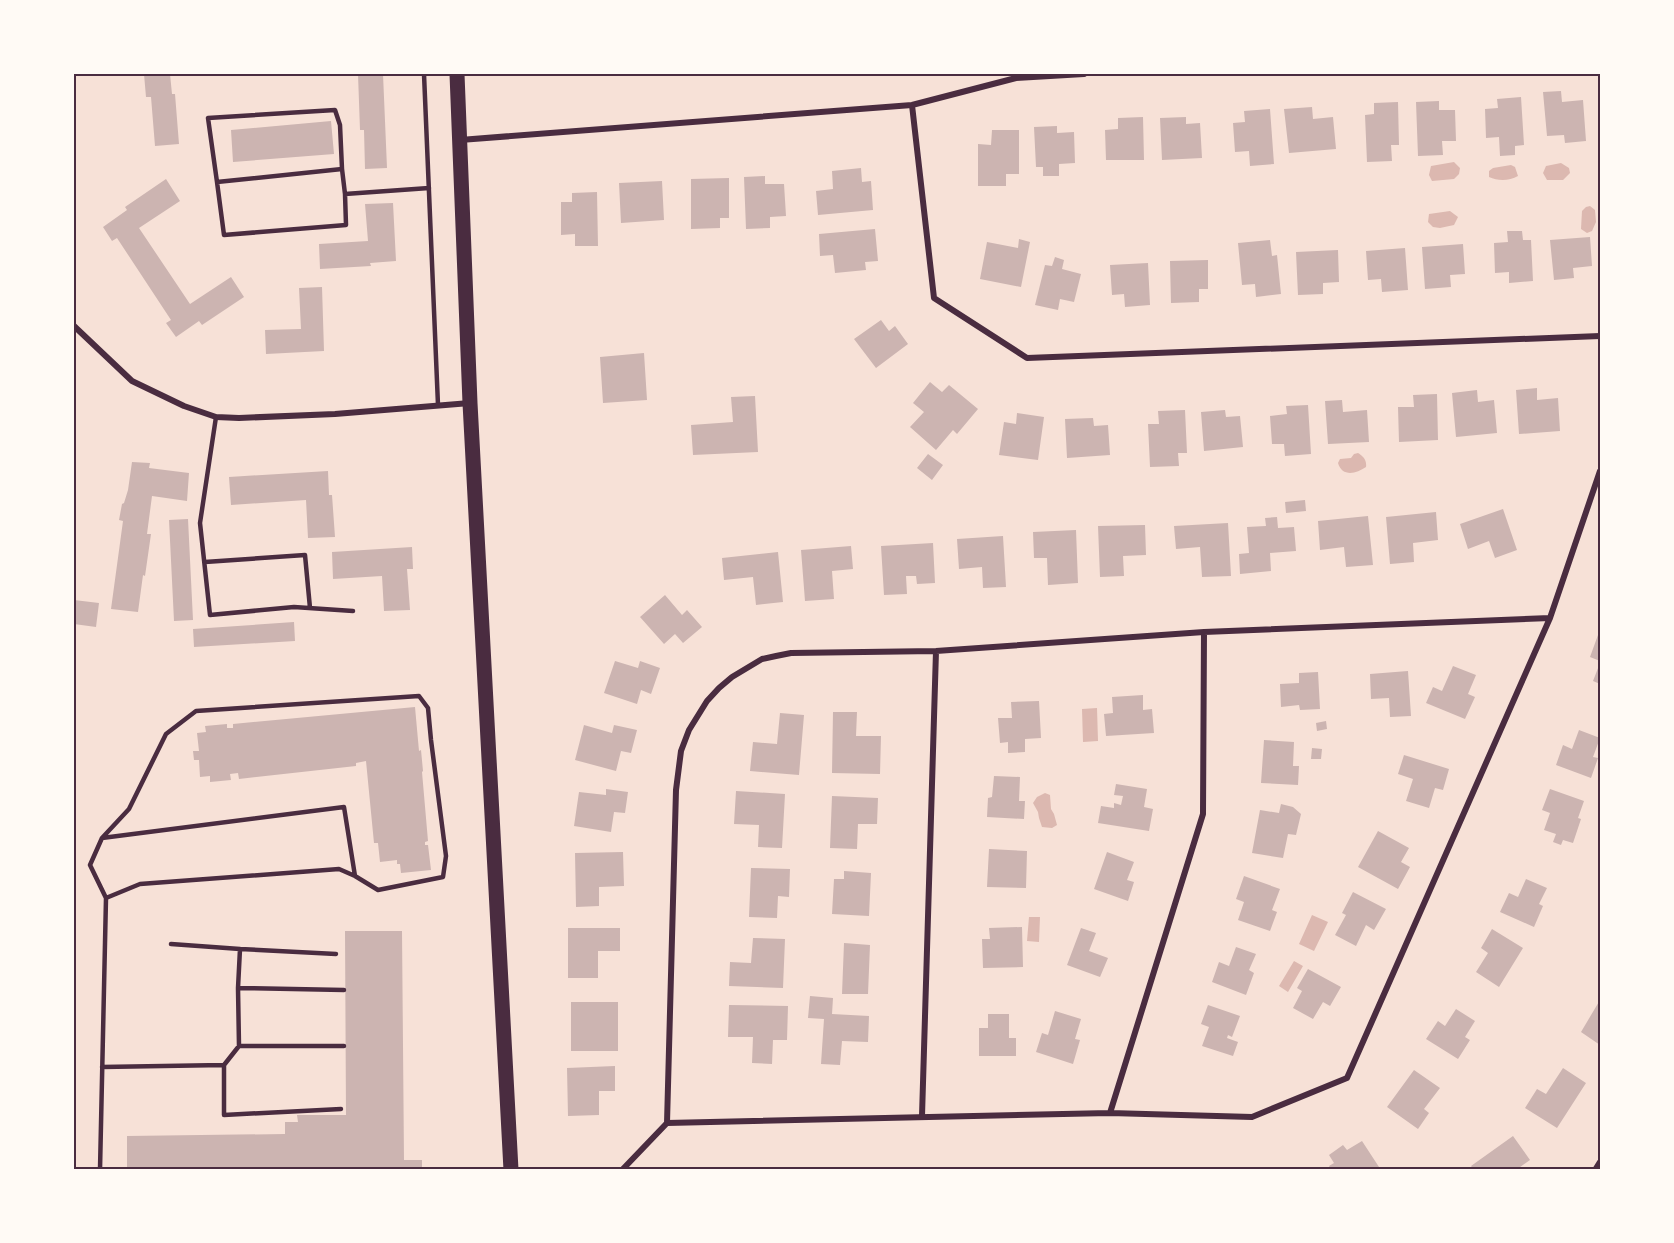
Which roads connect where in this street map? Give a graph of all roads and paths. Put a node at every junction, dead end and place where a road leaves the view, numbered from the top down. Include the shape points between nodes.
1 (424, 74) edge
2 (457, 74) edge
3 (1084, 74) edge
4 (912, 105) junction
5 (459, 140) junction
6 (342, 169) junction
7 (217, 182) junction
8 (429, 188) junction
9 (345, 194) junction
10 (74, 326) edge
11 (1600, 336) edge
12 (470, 403) junction
13 (438, 405) junction
14 (216, 417) junction
15 (1600, 471) edge
16 (205, 562) junction
17 (310, 608) junction
18 (353, 611) dead end
19 (1550, 618) junction
20 (1204, 632) junction
21 (936, 651) junction
22 (102, 838) junction
23 (355, 876) junction
24 (106, 898) junction
25 (171, 944) dead end
26 (240, 949) junction
27 (336, 954) dead end
28 (238, 988) junction
29 (344, 990) dead end
30 (239, 1046) junction
31 (344, 1046) dead end
32 (224, 1065) junction
33 (102, 1067) junction
34 (341, 1109) dead end
35 (1110, 1113) junction
36 (922, 1116) junction
37 (667, 1123) junction
38 (1600, 1162) edge
39 (513, 1167) edge
40 (100, 1170) edge
41 (622, 1170) edge
42 (1595, 1170) edge

1 - 8 lane
2 - 5 main road
3 - 4 street via 1016,78
4 - 5 street
4 - 11 street via 934,298 1027,358
5 - 12 main road
6 - 7 lane
6 - 7 lane via 340,125 335,110 208,118
6 - 9 lane
7 - 9 lane via 224,235 346,225
8 - 9 lane
8 - 13 lane
10 - 14 street via 132,381
12 - 13 street
12 - 39 main road
13 - 14 street via 335,414
14 - 16 lane via 200,523
15 - 19 street
16 - 17 lane via 305,555
16 - 17 lane via 210,615
17 - 18 lane
19 - 20 street
19 - 35 street via 1347,1078 1252,1117
20 - 21 street
20 - 35 street via 1203,814
21 - 36 street
21 - 37 street via 791,653 762,659 726,682 697,714 681,751 676,790
22 - 23 lane via 344,807
22 - 23 lane via 129,809 166,734 196,711 419,696 428,708 446,856 443,878 378,890
22 - 24 lane via 90,865
23 - 24 lane via 339,869 140,884
24 - 33 lane
25 - 26 lane
26 - 27 lane
26 - 28 lane
28 - 29 lane
28 - 30 lane
30 - 31 lane
30 - 32 lane
32 - 33 lane
32 - 34 lane via 224,1115
33 - 40 lane
35 - 36 street
36 - 37 street
37 - 41 street
38 - 42 street

